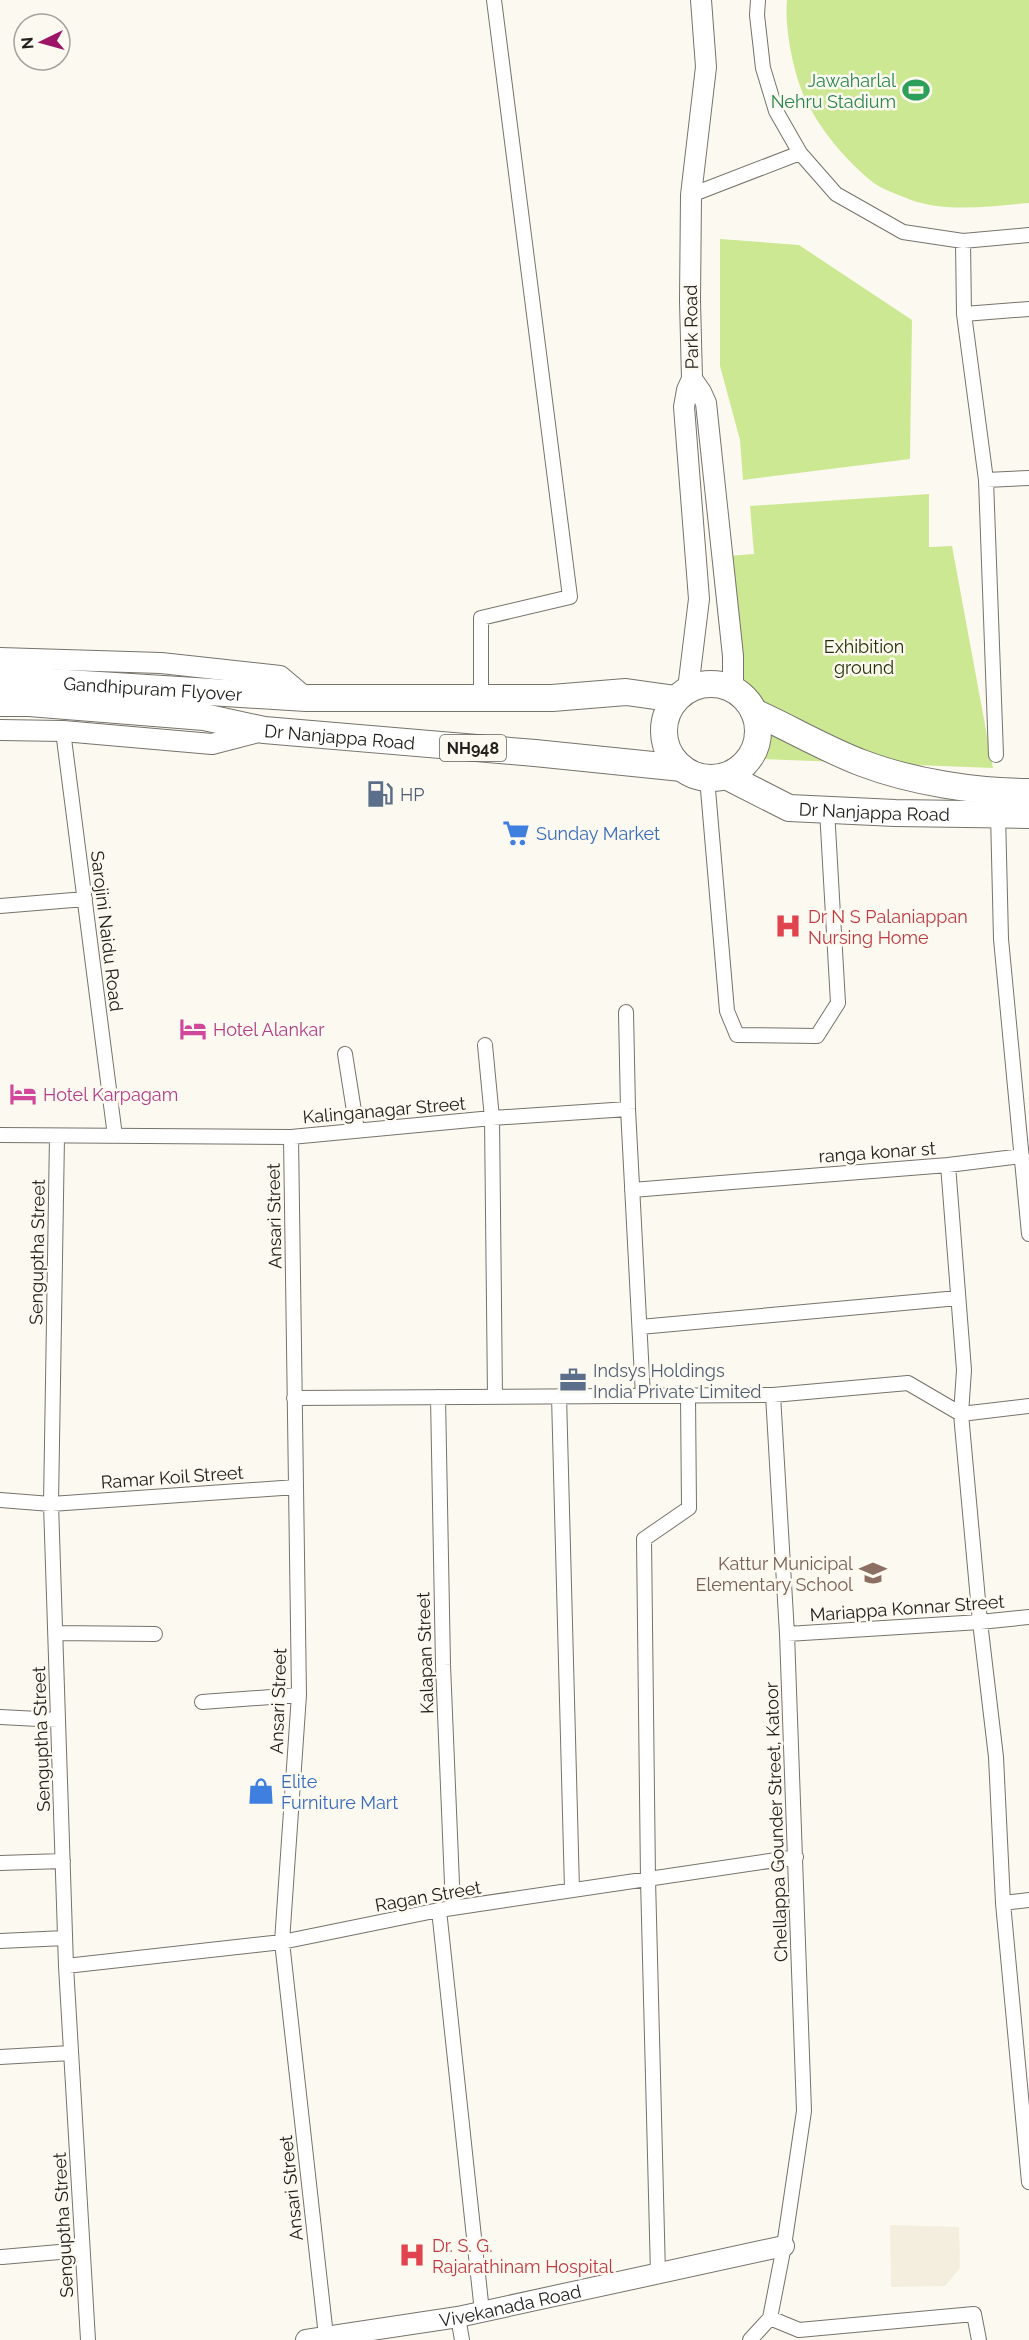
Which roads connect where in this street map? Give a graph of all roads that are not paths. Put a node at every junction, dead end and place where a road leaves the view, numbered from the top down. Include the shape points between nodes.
1 (494, 0) edge
2 (701, 0) edge
3 (758, 0) edge
4 (800, 153) junction
5 (691, 195) junction
6 (1029, 235) edge
7 (963, 241) junction
8 (1029, 309) edge
9 (964, 314) junction
10 (692, 379) junction
11 (1029, 478) edge
12 (986, 480) junction
13 (0, 658) edge
14 (0, 681) edge
15 (733, 689) junction
16 (682, 694) junction
17 (481, 697) junction
18 (306, 698) junction
19 (0, 703) edge
20 (754, 712) junction
21 (0, 730) edge
22 (264, 730) junction
23 (63, 731) junction
24 (996, 755) dead end
25 (682, 768) junction
26 (717, 777) junction
27 (1029, 792) edge
28 (827, 810) junction
29 (998, 814) junction
30 (1029, 815) edge
31 (85, 899) junction
32 (0, 906) edge
33 (626, 1012) dead end
34 (485, 1045) dead end
35 (345, 1054) dead end
36 (628, 1109) junction
37 (492, 1118) junction
38 (357, 1130) junction
39 (0, 1135) edge
40 (57, 1136) junction
41 (115, 1136) junction
42 (291, 1137) junction
43 (1022, 1156) junction
44 (948, 1165) junction
45 (632, 1190) junction
46 (1029, 1234) edge
47 (958, 1298) junction
48 (640, 1327) junction
49 (688, 1395) junction
50 (773, 1395) junction
51 (559, 1396) junction
52 (643, 1396) junction
53 (438, 1397) junction
54 (495, 1397) junction
55 (294, 1398) junction
56 (1029, 1406) edge
57 (961, 1414) junction
58 (296, 1487) junction
59 (0, 1500) edge
60 (51, 1504) junction
61 (1029, 1617) edge
62 (980, 1622) junction
63 (56, 1633) junction
64 (154, 1634) dead end
65 (787, 1634) junction
66 (298, 1695) junction
67 (202, 1702) dead end
68 (0, 1717) edge
69 (58, 1720) junction
70 (795, 1857) junction
71 (63, 1861) junction
72 (0, 1863) edge
73 (648, 1879) junction
74 (572, 1890) junction
75 (1029, 1900) edge
76 (1003, 1904) junction
77 (446, 1909) junction
78 (65, 1938) junction
79 (0, 1941) edge
80 (282, 1942) junction
81 (66, 1966) junction
82 (71, 2053) junction
83 (0, 2057) edge
84 (1029, 2175) edge
85 (784, 2246) junction
86 (82, 2250) junction
87 (2, 2257) dead end
88 (658, 2274) junction
89 (482, 2312) junction
90 (458, 2317) junction
91 (770, 2318) junction
92 (314, 2339) edge
93 (88, 2340) edge
94 (462, 2340) edge
95 (750, 2340) edge
96 (980, 2340) edge

1 - 17 street via 570,597 481,618
2 - 5 street, Park Road via 706,67
3 - 4 street via 763,68 777,111
4 - 5 street
4 - 7 street via 836,194 903,232
5 - 10 street, Park Road
6 - 7 street
7 - 9 street
8 - 9 street
9 - 12 street
10 - 15 street via 706,403 733,656
10 - 16 street, Park Road via 684,406 699,599
11 - 12 street
12 - 24 street
13 - 18 street, Dr Nanjappa Road via 161,663 280,676
14 - 18 highway, Gandhipuram Flyover
15 - 16 highway via 702,684
15 - 20 highway
16 - 17 highway, Dr Nanjappa Road
16 - 25 highway via 668,712 664,735 671,757
17 - 18 highway, Dr Nanjappa Road
19 - 22 highway, Gandhipuram Flyover / NH948 via 204,717
20 - 26 highway via 758,727 751,757 740,769
20 - 27 highway, Dr Nanjappa Road via 862,763 923,779 1000,792
21 - 23 street, Dr Nanjappa Road
22 - 23 street, Dr Nanjappa Road via 212,744
22 - 25 highway, Dr Nanjappa Road / NH948
23 - 31 street, Sarojini Naidu Road
25 - 26 highway, NH948 via 695,776
26 - 28 highway, Dr Nanjappa Road / NH948 via 789,808
26 - 28 street via 728,1011 737,1035 817,1036 838,1003
28 - 29 highway, Dr Nanjappa Road / NH948
29 - 30 highway, Dr Nanjappa Road / NH948
29 - 43 street via 1001,939
31 - 32 street
31 - 41 street, Sarojini Naidu Road
33 - 36 street
34 - 37 street
35 - 38 street
36 - 37 street
36 - 45 street
37 - 38 street, Kalinganagar Street
37 - 54 street, Kalinganagar Street
38 - 42 street, Kalinganagar Street
39 - 40 street, Kalinganagar Street
40 - 41 street, Kalinganagar Street
40 - 60 street, Senguptha Street
41 - 42 street, Kalinganagar Street
42 - 55 street, Ansari Street
43 - 44 street
43 - 46 street
44 - 45 street, ranga konar st
44 - 47 street, ranga konar st
45 - 48 street
47 - 48 street
47 - 57 street, ranga konar st via 964,1370
48 - 52 street
49 - 50 street
49 - 52 street
49 - 73 street via 688,1508 644,1539
50 - 57 street via 908,1383
50 - 65 street, Chellappa Gounder Street, Katoor
51 - 52 street
51 - 54 street
51 - 74 street
53 - 54 street
53 - 55 street
53 - 77 street, Kalapan Street
55 - 58 street, Ansari Street
56 - 57 street
57 - 62 street, ranga konar st
58 - 60 street, Ramar Koil Street
58 - 66 street, Ansari Street
59 - 60 street, Ramar Koil Street
60 - 63 street, Senguptha Street
61 - 62 street, Mariappa Konnar Street
62 - 65 street, Mariappa Konnar Street
62 - 76 street, ranga konar st via 996,1757
63 - 64 street
63 - 69 street, Senguptha Street
65 - 70 street, Chellappa Gounder Street, Katoor
66 - 67 street
66 - 80 street, Ansari Street
68 - 69 street
69 - 71 street, Senguptha Street
70 - 73 street, Ragan Street
70 - 85 street, Chellappa Gounder Street, Katoor via 804,2110
71 - 72 street
71 - 78 street, Senguptha Street
73 - 74 street, Ragan Street
73 - 88 street
74 - 77 street, Ragan Street
75 - 76 street
76 - 84 street, ranga konar st
77 - 80 street, Ragan Street
77 - 89 street
78 - 79 street
78 - 81 street, Senguptha Street
80 - 81 street, Ragan Street
80 - 92 street, Ansari Street
81 - 82 street, Senguptha Street
82 - 83 street
82 - 86 street, Senguptha Street
85 - 88 street, Vivekanada Road
85 - 91 street, Chellappa Gounder Street, Katoor
86 - 87 street
86 - 93 street, Senguptha Street
88 - 89 street, Vivekanada Road
89 - 90 street, Vivekanada Road
90 - 92 street, Vivekanada Road
90 - 94 street
91 - 95 street
91 - 96 street via 799,2330 974,2314

